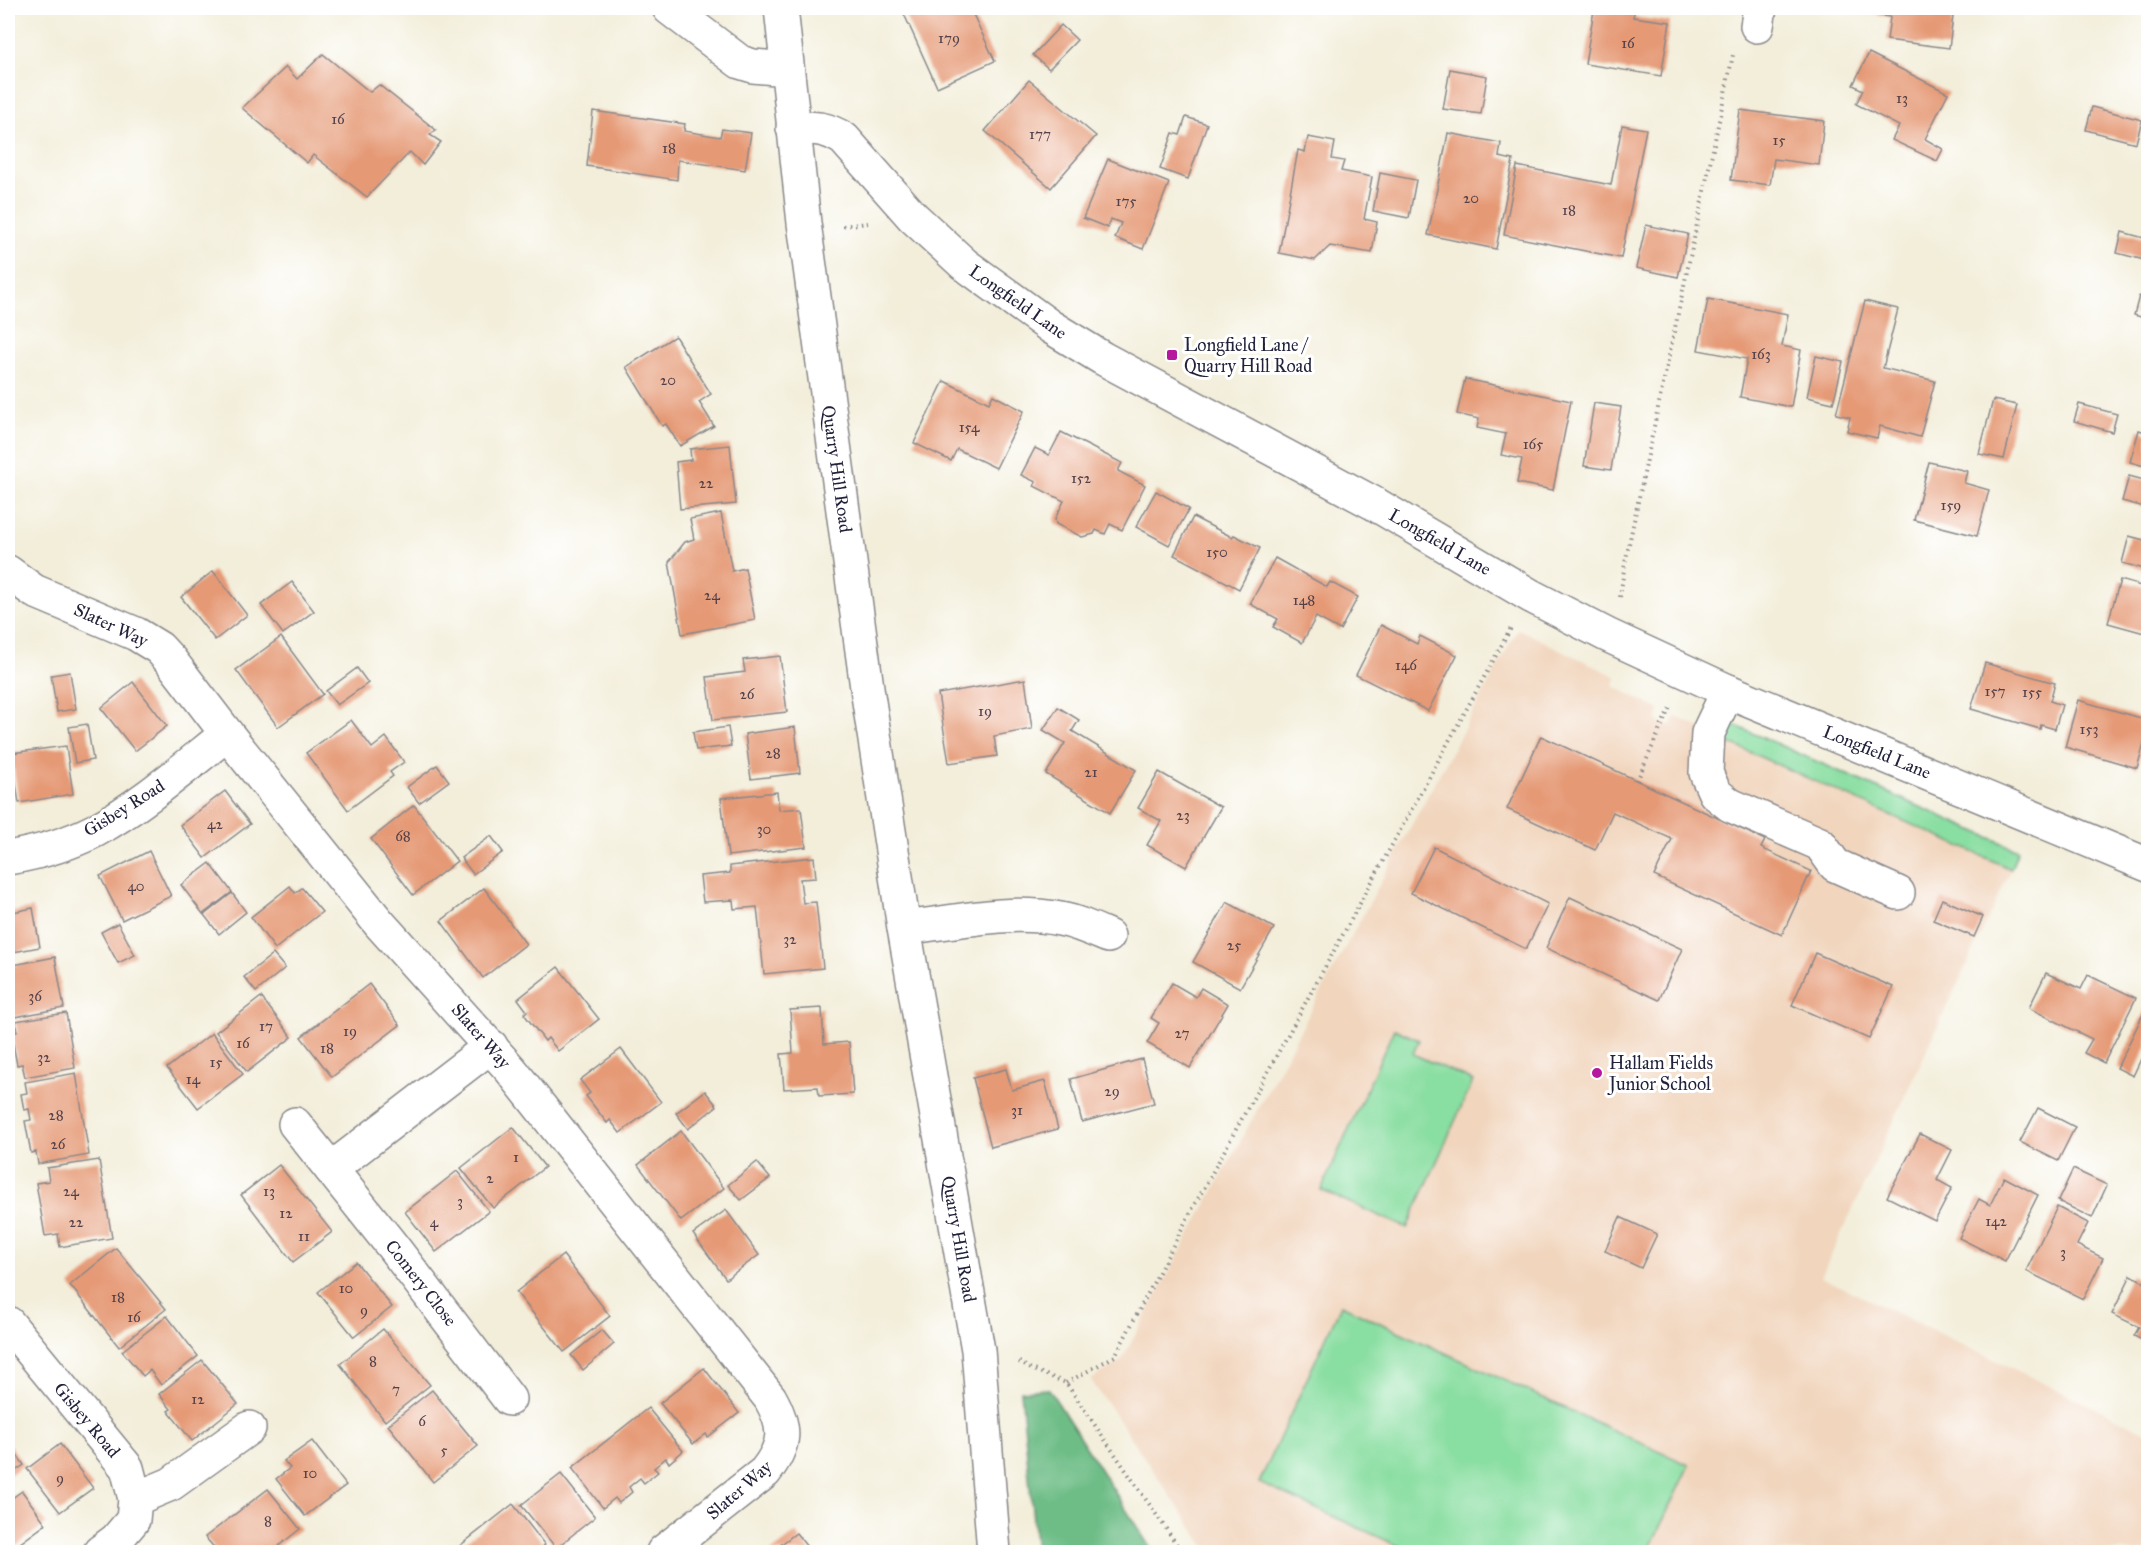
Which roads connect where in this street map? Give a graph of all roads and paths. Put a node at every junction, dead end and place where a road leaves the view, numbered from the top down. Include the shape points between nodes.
1 (669, 8) edge
2 (781, 8) edge
3 (1751, 27) edge
4 (787, 69) junction
5 (793, 128) junction
6 (868, 223) dead end
7 (846, 226) dead end
8 (8, 572) edge
9 (1618, 605) dead end
10 (1511, 627) dead end
11 (1728, 691) junction
12 (1667, 712) dead end
13 (227, 734) junction
14 (1637, 781) dead end
15 (8, 858) edge
16 (2148, 865) edge
17 (1898, 893) dead end
18 (904, 928) junction
19 (1107, 936) dead end
20 (491, 1046) junction
21 (295, 1124) dead end
22 (331, 1169) junction
23 (8, 1323) edge
24 (1015, 1359) dead end
25 (1066, 1383) junction
26 (509, 1399) dead end
27 (249, 1428) dead end
28 (135, 1499) junction
29 (100, 1552) edge
30 (663, 1552) edge
31 (994, 1552) edge
32 (1182, 1552) edge

1 - 4 street via 740,62
2 - 4 street, Quarry Hill Road
3 - 9 path
4 - 5 street, Quarry Hill Road
5 - 11 street, Longfield Lane via 830,130 844,139 913,217 964,264 1102,358 1374,504 1574,619
5 - 18 street, Quarry Hill Road via 868,695
6 - 7 path
8 - 13 street, Slater Way via 34,591 136,634 159,648
10 - 25 path via 1115,1356
11 - 16 street, Longfield Lane
11 - 17 street via 1708,733 1707,773 1715,793 1730,805 1820,844 1835,865
12 - 14 path
13 - 15 street, Gisbey Road via 95,831
13 - 20 street, Slater Way via 379,923
18 - 19 street via 1024,915 1060,919
18 - 31 street, Quarry Hill Road via 978,1350
20 - 22 street
20 - 30 street, Slater Way via 770,1398 782,1422 780,1449 765,1472
21 - 22 street, Comery Close
22 - 26 street, Comery Close
23 - 28 street, Gisbey Road via 127,1468
24 - 25 path
25 - 32 path
27 - 28 street via 171,1484
28 - 29 street via 133,1520

